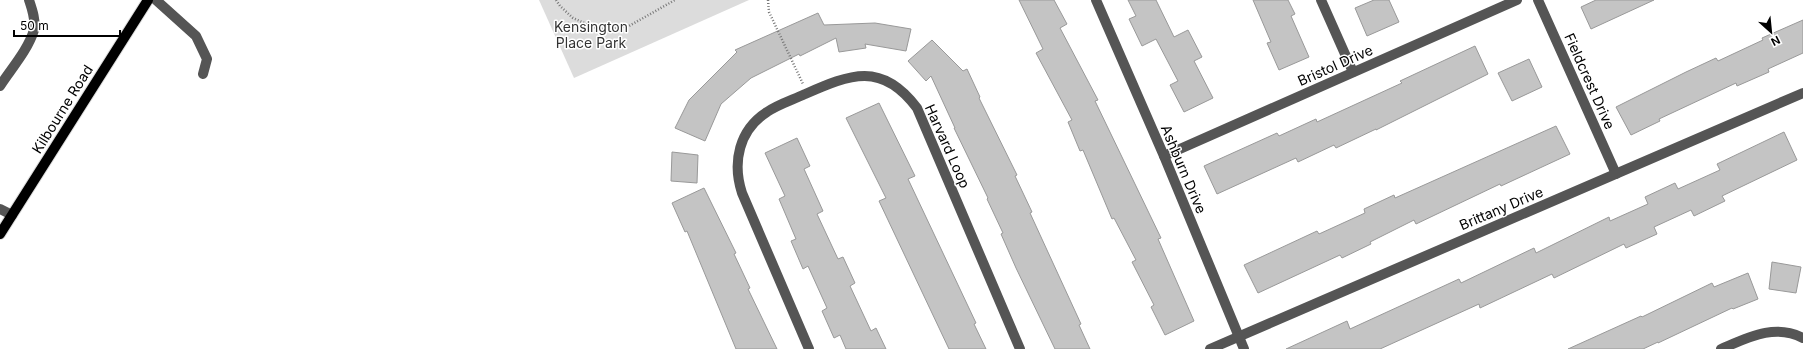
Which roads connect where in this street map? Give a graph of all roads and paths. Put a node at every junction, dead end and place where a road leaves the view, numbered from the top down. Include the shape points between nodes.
1 (29, 0) edge
2 (148, 0) edge
3 (156, 0) edge
4 (556, 0) edge
5 (675, 0) edge
6 (768, 0) edge
7 (1096, 0) edge
8 (1322, 0) edge
9 (1517, 0) edge
10 (1538, 0) edge
11 (1353, 72) junction
12 (203, 74) dead end
13 (0, 86) edge
14 (1803, 93) edge
15 (807, 94) junction
16 (1164, 156) junction
17 (1616, 174) junction
18 (0, 209) edge
19 (12, 215) junction
20 (0, 234) edge
21 (1240, 337) junction
22 (1803, 338) edge
23 (809, 349) edge
24 (1020, 349) edge
25 (1210, 349) edge
26 (1244, 349) edge
27 (1721, 349) edge

1 - 13 street via 34,12 34,29 27,45
2 - 19 main road, Kilbourne Road
3 - 12 street via 196,36 207,59
4 - 5 path via 573,18 600,30 629,26
6 - 15 path via 768,12
7 - 16 street, Ashburn Drive
8 - 11 street
9 - 11 street, Bristol Drive
10 - 17 street, Fieldcrest Drive
11 - 16 street, Bristol Drive
14 - 17 street, Brittany Drive
15 - 23 street, Harvard Loop via 768,111 755,121 743,139 737,165 742,192
15 - 24 street, Harvard Loop via 842,79 863,76 889,82 907,95 917,108
16 - 21 street, Ashburn Drive
17 - 21 street, Brittany Drive
18 - 19 street
19 - 20 main road, Kilbourne Road
21 - 25 street, Brittany Drive
21 - 26 street, Ashburn Drive
22 - 27 street via 1786,332 1772,331 1756,334

